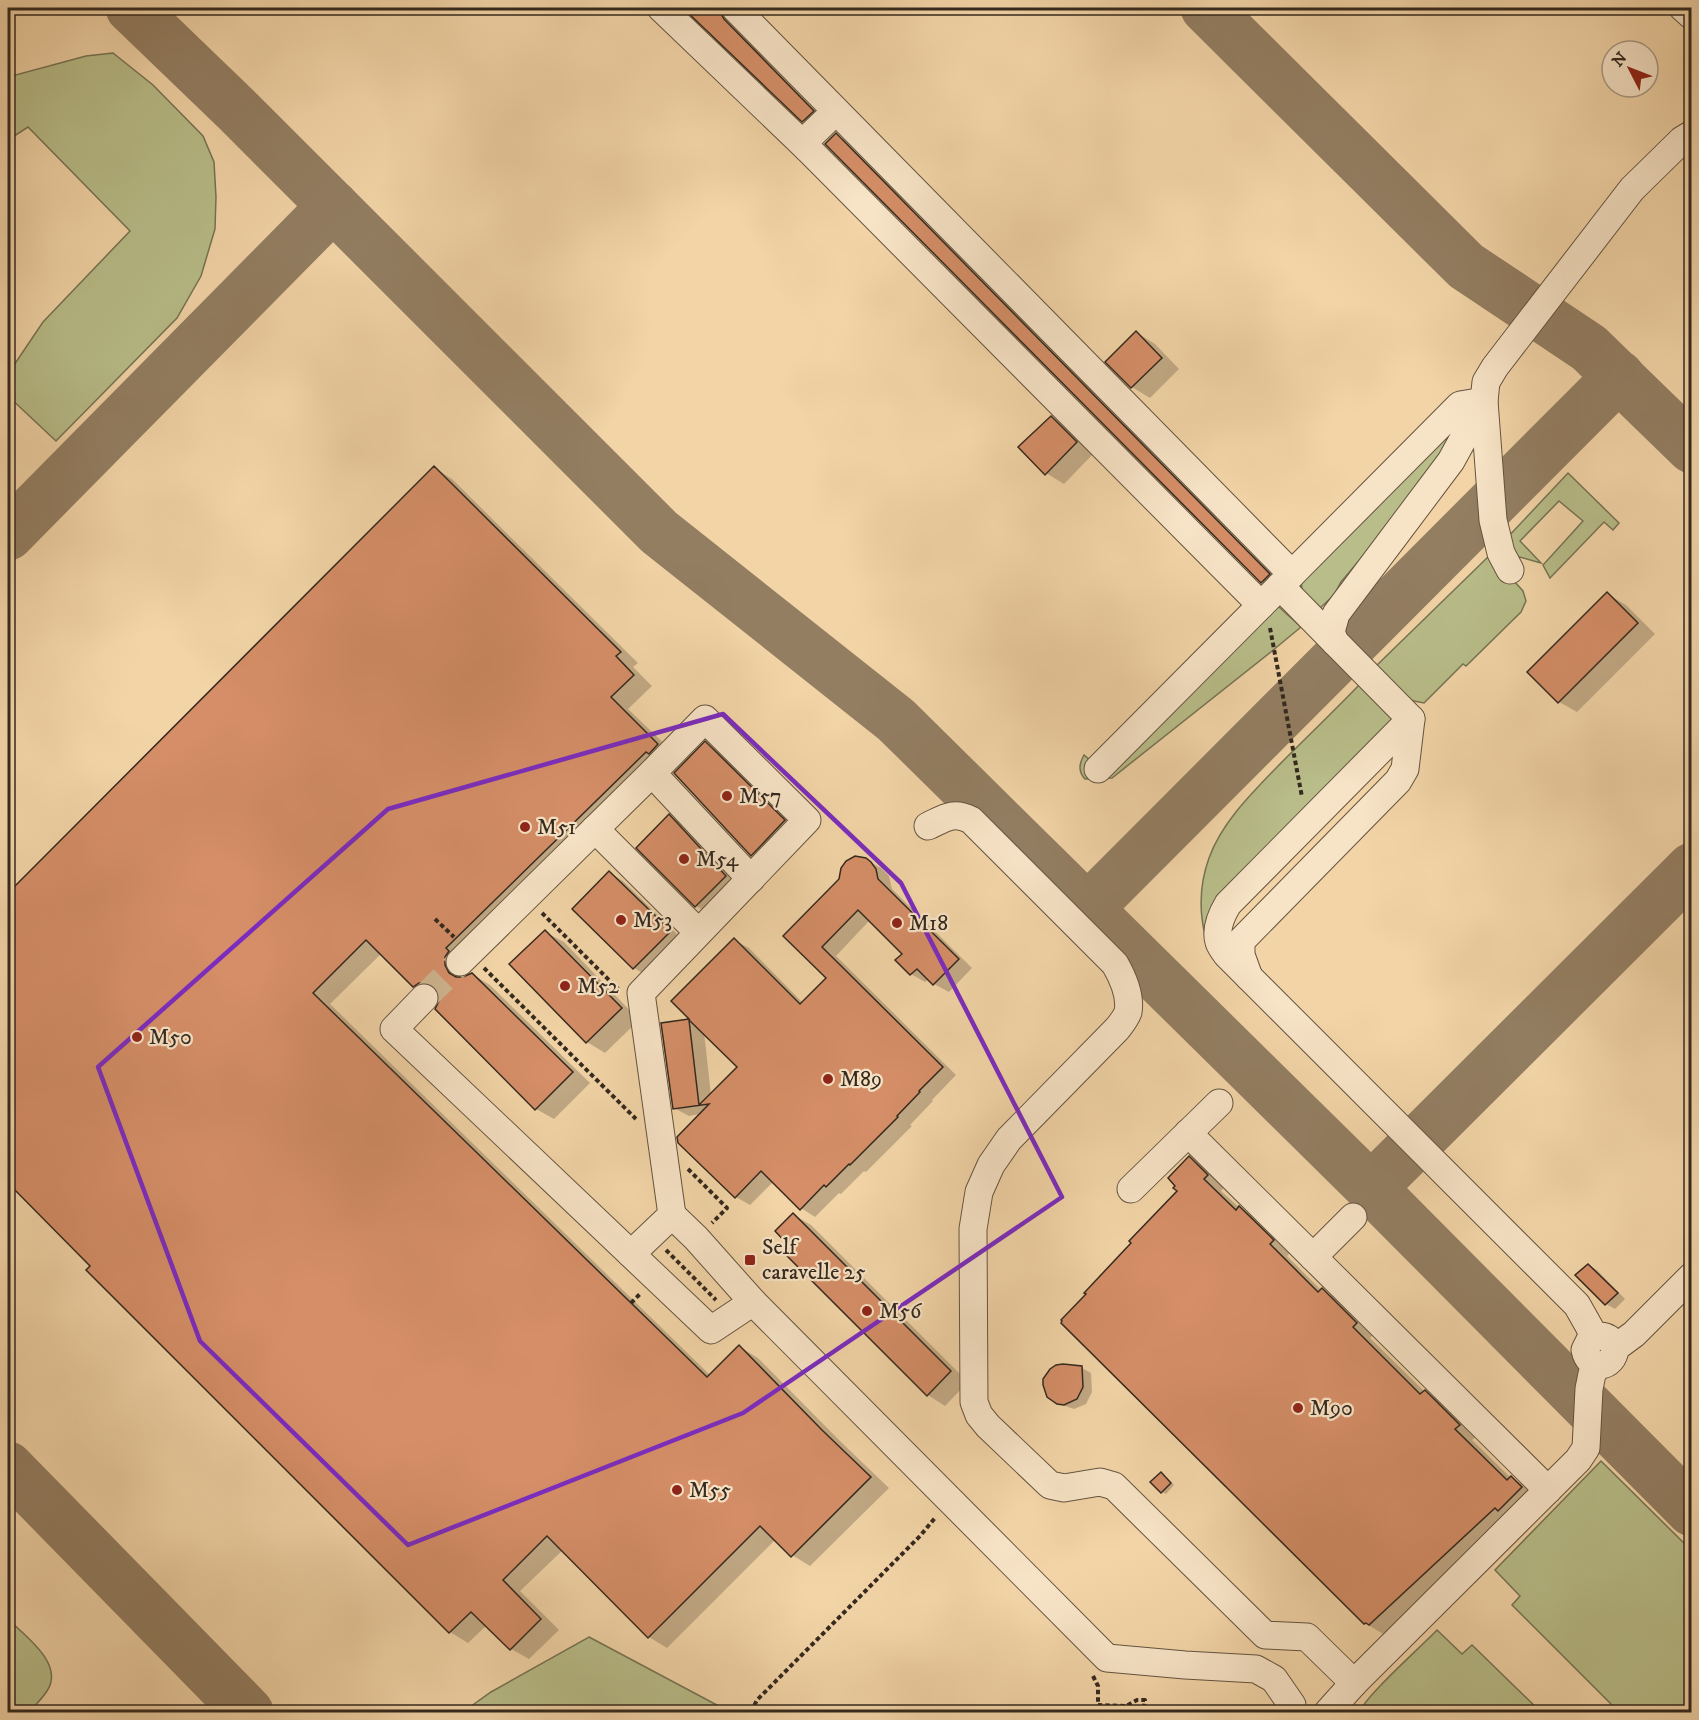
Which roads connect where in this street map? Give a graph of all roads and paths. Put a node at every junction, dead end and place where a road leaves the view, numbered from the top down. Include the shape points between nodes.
1 (661, 8) edge
2 (735, 8) edge
3 (1683, 8) edge
4 (1692, 16) edge
5 (836, 111) junction
6 (1692, 134) edge
7 (807, 148) junction
8 (1484, 401) junction
9 (1509, 570) dead end
10 (1286, 580) junction
11 (1265, 611) junction
12 (1335, 642) junction
13 (1411, 719) junction
14 (1098, 769) dead end
15 (652, 773) junction
16 (1307, 825) junction
17 (928, 826) dead end
18 (595, 829) junction
19 (751, 879) junction
20 (526, 897) junction
21 (698, 932) junction
22 (460, 962) tunnel mouth
23 (1249, 977) junction
24 (624, 994) dead end
25 (423, 998) tunnel mouth
26 (1219, 1103) dead end
27 (1188, 1133) junction
28 (1131, 1189) dead end
29 (672, 1215) junction
30 (1353, 1217) dead end
31 (631, 1254) junction
32 (1313, 1257) junction
33 (1692, 1276) edge
34 (753, 1302) junction
35 (1602, 1350) junction
36 (1548, 1490) junction
37 (935, 1518) dead end
38 (1354, 1683) junction
39 (1145, 1700) dead end
40 (1284, 1709) edge
41 (751, 1713) edge
42 (1143, 1713) edge
43 (1327, 1713) edge

1 - 7 lane
2 - 5 lane
3 - 4 lane
5 - 7 lane via 808,138
5 - 10 lane
6 - 8 lane via 1632,189 1495,367 1486,382
7 - 11 lane
8 - 9 lane via 1493,520
8 - 10 lane via 1460,405
8 - 12 lane via 1451,461 1336,614 1331,632
10 - 11 lane
10 - 12 lane
11 - 14 lane
11 - 16 path
12 - 13 lane
13 - 16 lane
13 - 23 lane via 1405,769 1398,781 1241,941 1241,955
15 - 18 lane
15 - 19 lane
15 - 19 lane via 705,719 807,820
16 - 23 lane via 1228,904 1222,915 1218,941
17 - 38 lane via 949,816 962,815 972,820 1115,964 1128,1001 1127,1015 1117,1029 1009,1139 979,1192 973,1229 974,1402 979,1415 1050,1485 1064,1488 1100,1482 1114,1486 1265,1635 1307,1637
18 - 20 lane
18 - 21 lane
19 - 21 lane
20 - 22 lane
20 - 24 path
21 - 29 lane via 641,993
23 - 35 lane via 1576,1305
25 - 31 lane via 394,1029
26 - 27 lane
27 - 28 lane
27 - 32 lane
29 - 31 lane
29 - 34 lane
30 - 32 lane
31 - 34 lane via 711,1330
32 - 36 lane
33 - 35 lane via 1634,1334
34 - 40 lane via 1107,1658 1256,1669 1274,1679
35 - 36 lane via 1589,1389 1586,1448
36 - 38 lane
37 - 41 path via 757,1700
38 - 43 lane
39 - 42 path
40 - 43 lane via 1305,1705

